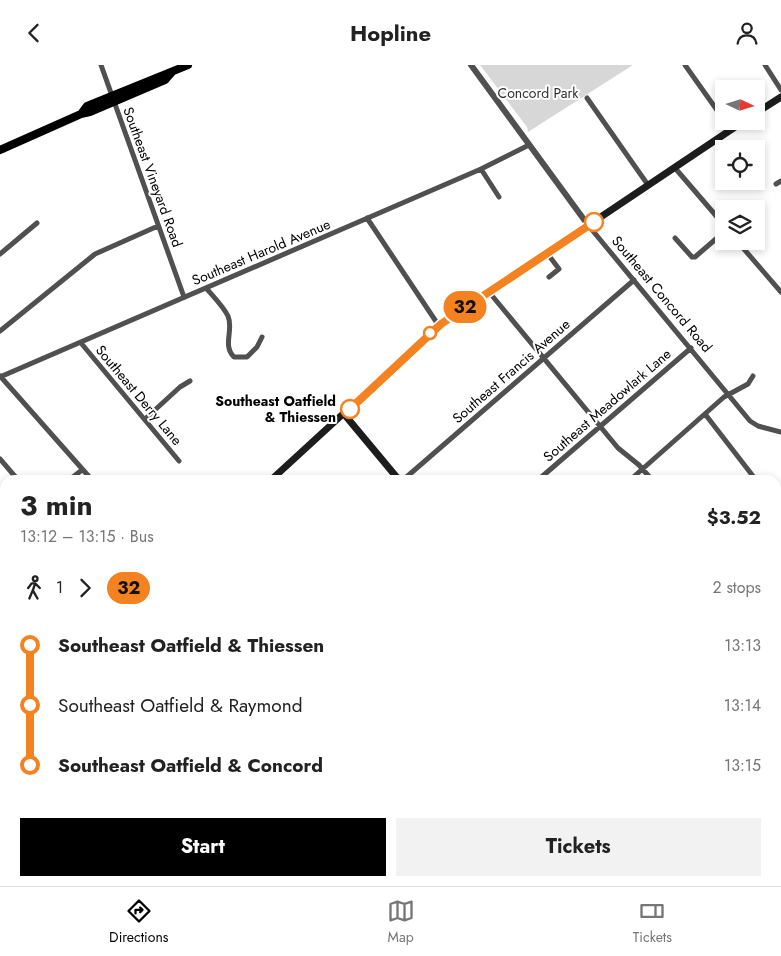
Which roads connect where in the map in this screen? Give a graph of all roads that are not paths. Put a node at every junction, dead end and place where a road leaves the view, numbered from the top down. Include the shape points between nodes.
1 (101, 65) edge
2 (188, 65) edge
3 (471, 65) edge
4 (685, 65) edge
5 (765, 65) edge
6 (781, 89) edge
7 (781, 97) edge
8 (587, 98) dead end
9 (113, 99) junction
10 (765, 107) edge
11 (715, 108) edge
12 (731, 130) edge
13 (529, 145) junction
14 (0, 150) edge
15 (675, 167) junction
16 (481, 169) junction
17 (781, 181) edge
18 (776, 184) dead end
19 (648, 185) junction
20 (499, 197) dead end
21 (715, 214) edge
22 (367, 218) junction
23 (37, 223) dead end
24 (588, 225) junction
25 (158, 226) junction
26 (675, 238) dead end
27 (715, 240) edge
28 (745, 250) edge
29 (547, 253) junction
30 (0, 254) edge
31 (549, 277) dead end
32 (634, 279) junction
33 (206, 288) junction
34 (489, 292) junction
35 (781, 292) edge
36 (184, 297) junction
37 (439, 326) junction
38 (0, 331) edge
39 (262, 337) dead end
40 (81, 343) junction
41 (691, 348) junction
42 (544, 358) junction
43 (753, 376) dead end
44 (0, 377) edge
45 (190, 381) dead end
46 (728, 394) junction
47 (344, 414) junction
48 (705, 414) junction
49 (145, 419) junction
50 (600, 425) junction
51 (781, 432) edge
52 (0, 459) edge
53 (179, 461) dead end
54 (82, 469) junction
55 (642, 469) junction
56 (14, 475) edge
57 (75, 475) edge
58 (87, 475) edge
59 (277, 475) edge
60 (395, 475) edge
61 (410, 475) edge
62 (544, 475) edge
63 (635, 475) edge
64 (647, 475) edge
65 (752, 475) edge

1 - 9 street, Southeast Vineyard Road
2 - 9 main road via 172,73 163,73
3 - 13 street, Southeast Concord Road
4 - 11 street
5 - 6 street
7 - 10 main road
8 - 19 street
9 - 14 main road via 87,106 81,114
9 - 25 street, Southeast Vineyard Road
12 - 15 main road
13 - 16 street, Southeast Harold Avenue
13 - 24 street, Southeast Concord Road
15 - 19 main road
15 - 21 street
16 - 20 street
16 - 22 street, Southeast Harold Avenue
17 - 18 street
19 - 24 main road
22 - 33 street, Southeast Harold Avenue
22 - 37 street
23 - 30 street
24 - 29 main road
24 - 32 street, Southeast Concord Road
25 - 36 street, Southeast Vineyard Road
25 - 38 street via 95,254
26 - 27 street via 692,257
28 - 35 street
29 - 31 street via 559,269
29 - 34 main road
32 - 41 street, Southeast Concord Road
32 - 42 street, Southeast Francis Avenue
33 - 36 street, Southeast Harold Avenue
33 - 39 street via 228,316 228,344 234,357 247,357
34 - 37 main road
34 - 42 street
36 - 40 street, Southeast Harold Avenue
37 - 47 main road
40 - 44 street, Southeast Harold Avenue
40 - 49 street, Southeast Derry Lane
41 - 46 street, Southeast Concord Road
41 - 50 street, Southeast Meadowlark Lane
42 - 50 street
42 - 61 street, Southeast Francis Avenue
43 - 46 street via 748,384
44 - 54 street
45 - 49 street
46 - 48 street
46 - 51 street, Southeast Concord Road via 753,423
47 - 59 main road
47 - 60 main road
48 - 55 street
48 - 65 street
49 - 53 street, Southeast Derry Lane
50 - 55 street
50 - 62 street, Southeast Meadowlark Lane
52 - 56 street
54 - 57 street
54 - 58 street
55 - 63 street
55 - 64 street

